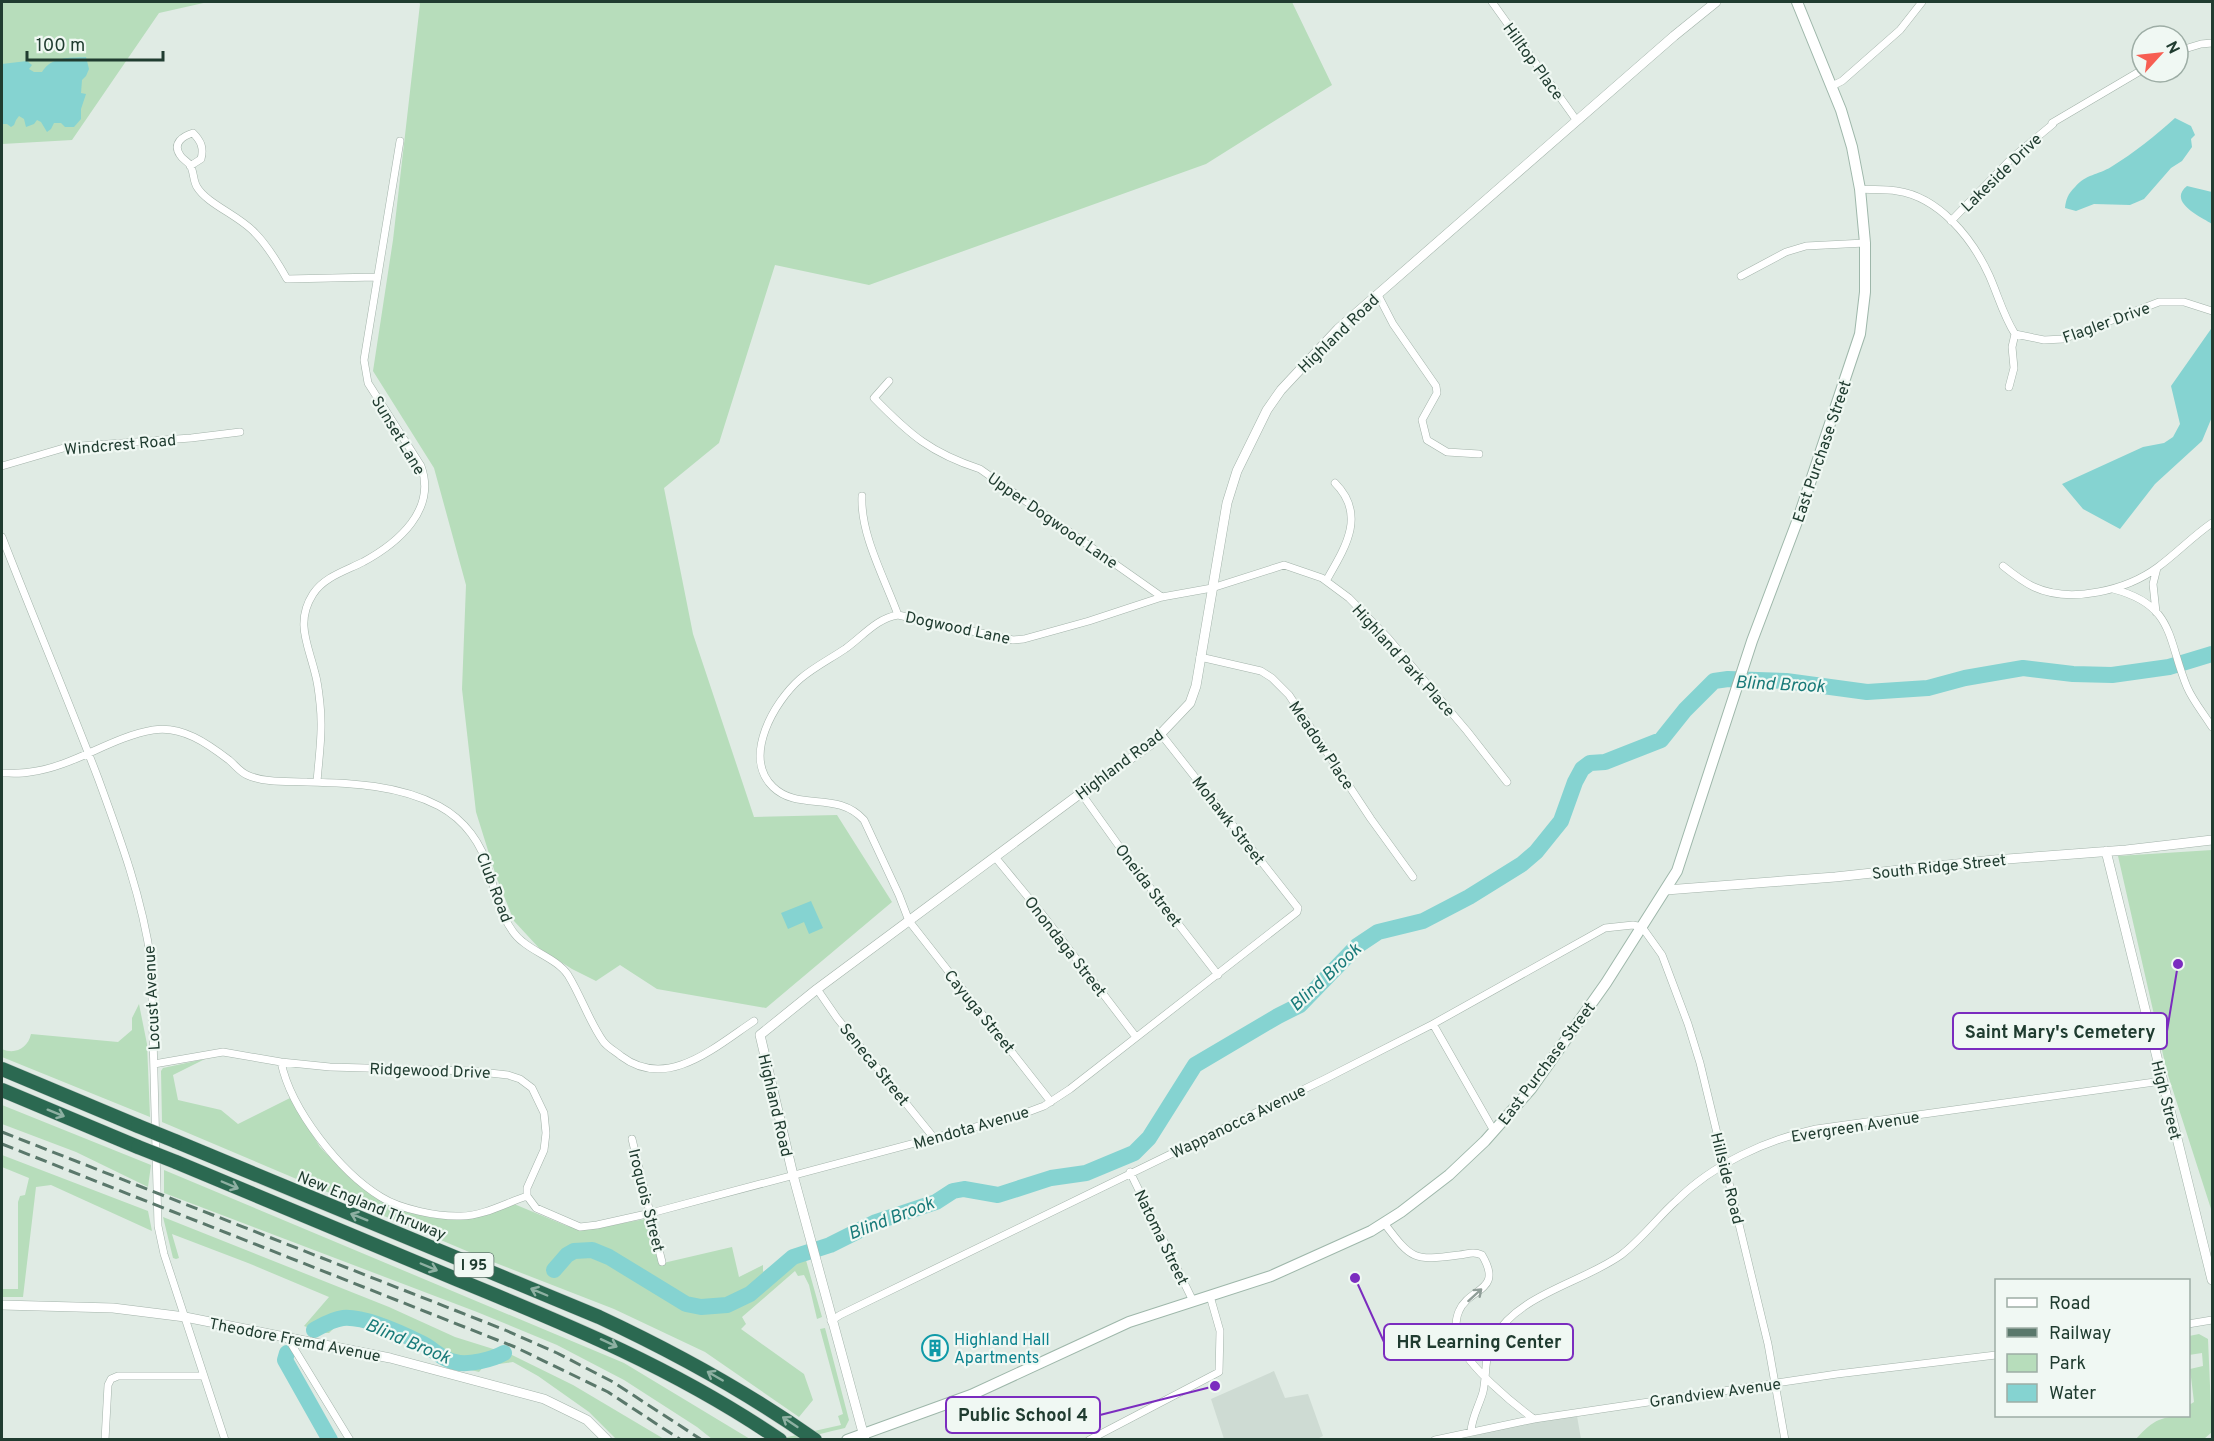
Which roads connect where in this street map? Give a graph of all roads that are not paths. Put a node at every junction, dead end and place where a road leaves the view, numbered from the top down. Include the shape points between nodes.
1 (1492, 2) edge
2 (1716, 2) edge
3 (1797, 2) edge
4 (1922, 2) edge
5 (2212, 43) edge
6 (2190, 47) edge
7 (2130, 77) edge
8 (1832, 86) junction
9 (1577, 121) junction
10 (400, 141) dead end
11 (190, 166) junction
12 (1860, 189) junction
13 (1951, 221) junction
14 (1865, 243) junction
15 (1740, 276) dead end
16 (376, 277) junction
17 (1378, 295) junction
18 (2212, 311) edge
19 (2015, 334) junction
20 (890, 381) dead end
21 (2009, 387) dead end
22 (240, 432) dead end
23 (1479, 454) dead end
24 (2, 466) edge
25 (1335, 483) dead end
26 (862, 496) dead end
27 (2212, 523) edge
28 (2, 537) edge
29 (5, 556) edge
30 (2003, 566) dead end
31 (2157, 568) junction
32 (1326, 581) junction
33 (1212, 588) junction
34 (2113, 589) junction
35 (1162, 597) junction
36 (2156, 612) junction
37 (898, 615) junction
38 (1200, 657) junction
39 (2212, 727) edge
40 (1161, 734) junction
41 (88, 753) junction
42 (2, 773) edge
43 (317, 782) junction
44 (1507, 782) dead end
45 (1081, 793) junction
46 (2212, 840) edge
47 (2106, 851) junction
48 (995, 857) junction
49 (1413, 877) dead end
50 (1666, 890) junction
51 (1297, 906) joint
52 (909, 921) junction
53 (1642, 927) junction
54 (1218, 975) junction
55 (817, 989) junction
56 (754, 1021) dead end
57 (1433, 1024) junction
58 (1136, 1037) junction
59 (281, 1062) junction
60 (154, 1064) junction
61 (2, 1069) edge
62 (2163, 1081) junction
63 (2, 1090) edge
64 (1051, 1102) junction
65 (1494, 1131) junction
66 (934, 1138) junction
67 (632, 1139) dead end
68 (1725, 1165) junction
69 (1130, 1172) junction
70 (793, 1175) junction
71 (527, 1196) junction
72 (651, 1213) junction
73 (1384, 1223) junction
74 (662, 1262) dead end
75 (2212, 1280) edge
76 (1210, 1296) junction
77 (1193, 1301) junction
78 (2, 1305) edge
79 (185, 1317) junction
80 (2212, 1320) edge
81 (831, 1321) junction
82 (2190, 1324) edge
83 (287, 1337) junction
84 (1995, 1355) edge
85 (1484, 1374) junction
86 (204, 1376) junction
87 (1775, 1383) junction
88 (1534, 1419) junction
89 (1471, 1431) junction
90 (864, 1437) edge
91 (105, 1440) edge
92 (225, 1440) edge
93 (350, 1440) edge
94 (607, 1440) edge
95 (780, 1440) edge
96 (815, 1440) edge
97 (847, 1440) edge
98 (1089, 1440) edge
99 (1435, 1440) edge
100 (1785, 1440) edge

1 - 9 street, Hilltop Place
2 - 9 street, Highland Road
3 - 8 main road, East Purchase Street
4 - 8 street via 1900,30
5 - 6 street
7 - 13 street, Lakeside Drive via 2033,138
8 - 12 main road, East Purchase Street
9 - 17 street, Highland Road
10 - 16 street, Sunset Lane
11 - 11 street via 179,155 178,142 193,134 203,150 201,159
11 - 16 street via 203,195 256,233 287,279
12 - 13 street via 1916,196
12 - 14 main road, East Purchase Street
13 - 19 street via 1979,254
14 - 15 street via 1806,246
14 - 50 main road, East Purchase Street via 1860,334 1752,641 1684,853
16 - 43 street, Sunset Lane via 365,377 421,466 426,491 412,523 402,533 372,556 321,584 308,604 304,636 320,704
17 - 23 street via 1436,386 1437,393 1422,420 1427,440 1447,452
17 - 33 street, Highland Road via 1338,329 1267,410 1237,471 1227,503
18 - 19 street, Flagler Drive via 2184,302 2159,302 2063,339
19 - 21 street
20 - 35 street, Upper Dogwood Lane via 874,399 924,445 980,470
22 - 24 street, Windcrest Road via 67,447
25 - 32 street via 1345,493 1352,528
26 - 37 street via 866,530
27 - 31 street
28 - 29 street, Locust Avenue
29 - 41 street, Locust Avenue
30 - 34 street via 2036,588 2050,592 2067,595
31 - 34 street
31 - 36 street via 2153,584
32 - 33 street, Highland Park Place via 1284,566
32 - 44 street, Highland Park Place via 1349,598 1388,638
33 - 35 street, Dogwood Lane
33 - 38 street, Highland Road
34 - 36 street
35 - 37 street, Dogwood Lane via 1013,640
36 - 39 street via 2170,634 2187,688
37 - 52 street, Dogwood Lane via 881,620 800,679 780,700 771,717 760,755 768,781 781,793 804,801 842,804 857,811
38 - 40 street, Highland Road via 1190,703
38 - 49 street, Meadow Place via 1261,671 1289,695
40 - 45 street, Highland Road
40 - 51 street, Mohawk Street
41 - 42 street, Club Road via 46,769
41 - 43 street, Club Road via 153,730 168,729 187,733 246,775
41 - 60 street, Locust Avenue via 124,848 147,931
43 - 56 street, Club Road via 362,784 410,794 459,819 482,852 498,904 511,929 521,941 567,973 604,1043 629,1062 657,1070 676,1068
45 - 48 street, Highland Road
45 - 54 street, Oneida Street
46 - 47 street, South Ridge Street
47 - 50 street, South Ridge Street
47 - 62 street, High Street
48 - 52 street, Highland Road
48 - 58 street, Onondaga Street
50 - 53 main road, East Purchase Street
51 - 54 street, Mendota Avenue via 1295,915
52 - 55 street, Highland Road
52 - 64 street, Cayuga Street
53 - 57 street, Wappanocca Avenue via 1633,924 1605,928
53 - 65 main road, East Purchase Street via 1563,1044
53 - 68 street, Hillside Road via 1662,955 1688,1023
54 - 58 street, Mendota Avenue
55 - 66 street, Seneca Street
55 - 70 street, Highland Road via 760,1035
57 - 65 street
57 - 69 street, Wappanocca Avenue
58 - 64 street, Mendota Avenue
59 - 60 street, Ridgewood Drive via 223,1052
59 - 71 street via 320,1140 352,1174 387,1201 437,1215 460,1216 481,1213
59 - 71 street, Ridgewood Drive via 490,1072 520,1079 537,1094 546,1124 544,1150
60 - 79 street, Locust Avenue via 158,1226
96 -> 61 highway, New England Thruway / I 95, bridge via 688,1361 599,1317
62 - 68 street, Evergreen Avenue via 1816,1129 1772,1141
62 - 75 street, High Street
63 -> 95 highway, I 95, bridge via 592,1335 681,1379
64 - 66 street, Mendota Avenue via 1020,1115
65 - 73 main road, East Purchase Street via 1449,1175
66 - 70 street, Mendota Avenue
67 - 72 street, Iroquois Street
68 - 85 street, Evergreen Avenue via 1676,1201 1621,1255 1518,1311 1493,1339
68 - 87 street, Hillside Road
69 - 77 street, Natoma Street
69 - 81 street, Wappanocca Avenue
70 - 72 street, Mendota Avenue
70 - 81 street, Highland Road
71 - 72 street via 542,1211 580,1227
72 - 74 street, Iroquois Street
73 - 76 main road, East Purchase Street via 1271,1276
85 -> 73 street via 1458,1342 1456,1324 1459,1309 1487,1284 1489,1273 1482,1255 1474,1252 1419,1258 1399,1243
76 - 77 main road, East Purchase Street
76 - 98 street via 1220,1331 1219,1372
77 - 90 main road via 1120,1325 970,1395
78 - 79 street, Theodore Fremd Avenue via 113,1308
79 - 83 street, Theodore Fremd Avenue
79 - 86 street, Locust Avenue
80 - 82 street
81 - 90 street, Highland Road
83 - 93 street
83 - 94 street, Theodore Fremd Avenue via 390,1358 527,1394 575,1413
84 - 87 street, Grandview Avenue
85 - 88 street via 1507,1399
85 - 89 street, Evergreen Avenue via 1483,1392
86 - 91 street via 111,1379
86 - 92 street, Locust Avenue
87 - 88 street, Grandview Avenue
87 - 100 street, Hillside Road
88 - 89 street, Grandview Avenue
89 - 99 street, Grandview Avenue
90 - 97 main road

